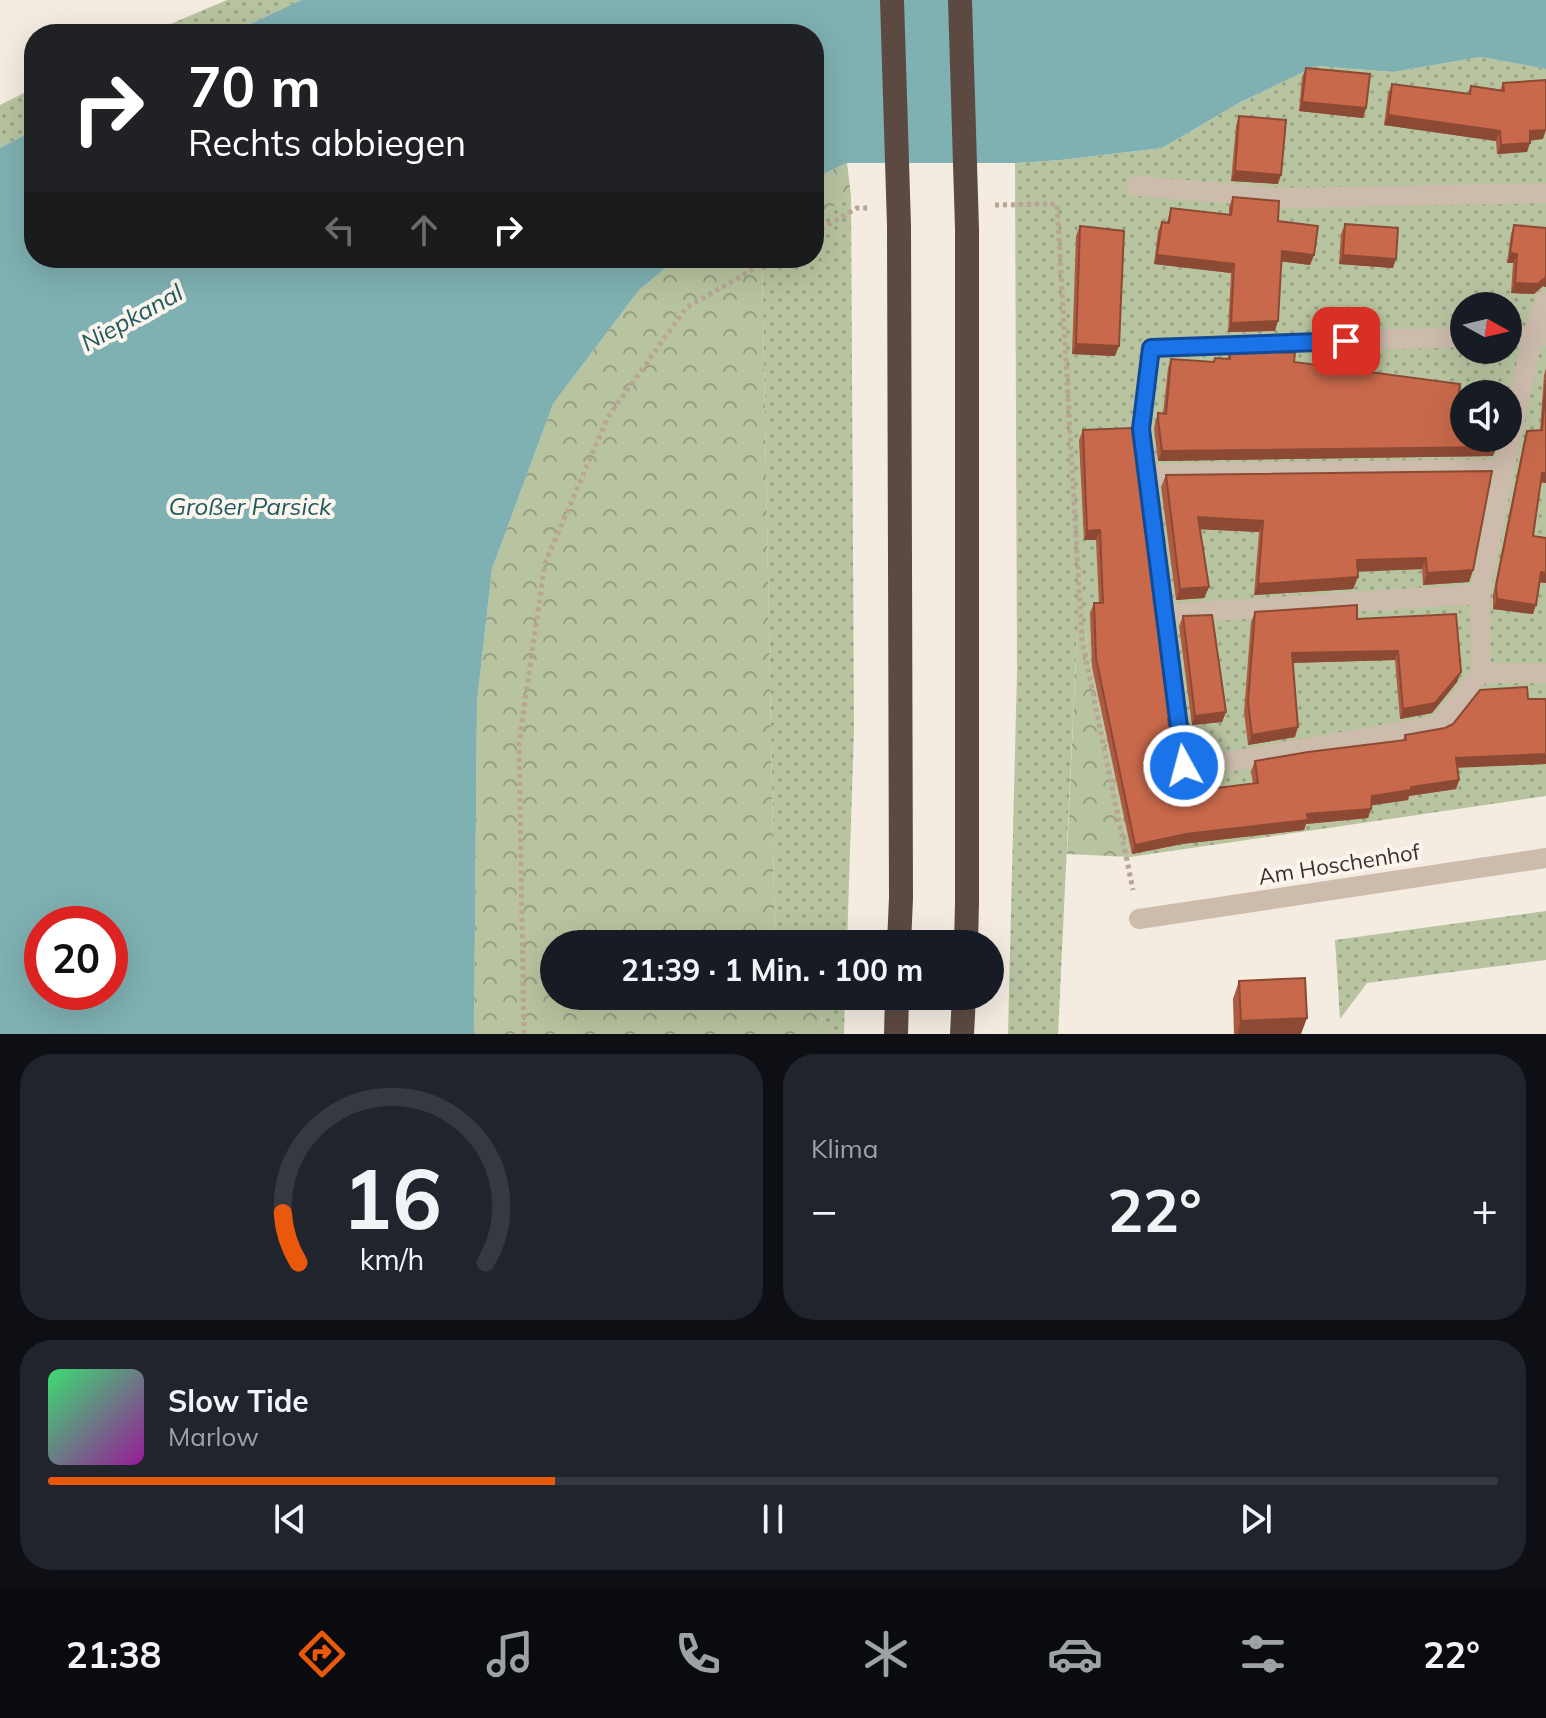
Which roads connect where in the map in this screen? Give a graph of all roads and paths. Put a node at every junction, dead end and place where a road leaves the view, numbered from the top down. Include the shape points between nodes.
1 (892, 0) edge
2 (960, 0) edge
3 (1137, 186) dead end
4 (1546, 193) edge
5 (1057, 204) dead end
6 (755, 268) edge
7 (1546, 299) edge
8 (1540, 335) edge
9 (1450, 337) edge
10 (1504, 469) junction
11 (1146, 474) junction
12 (1480, 594) junction
13 (1164, 614) junction
14 (1481, 673) junction
15 (1546, 673) edge
16 (1546, 858) edge
17 (1139, 919) joint
18 (900, 930) edge
19 (966, 930) edge
20 (897, 1010) edge
21 (963, 1010) edge
22 (524, 1034) edge
23 (896, 1034) edge
24 (962, 1034) edge

1 - 18 highway via 899,226
2 - 19 highway via 967,229
3 - 4 street via 1285,198
5 - 17 path via 1082,640
6 - 22 path via 686,308 608,417 545,563 519,743
7 - 8 street
8 - 10 street
9 - 11 street via 1151,348 1141,429
10 - 11 street
10 - 12 street
11 - 13 street
12 - 13 street
12 - 14 street
13 - 14 street via 1184,766 1439,725
14 - 15 street
16 - 17 street, Am Hoschenhof
20 - 23 highway
21 - 24 highway

